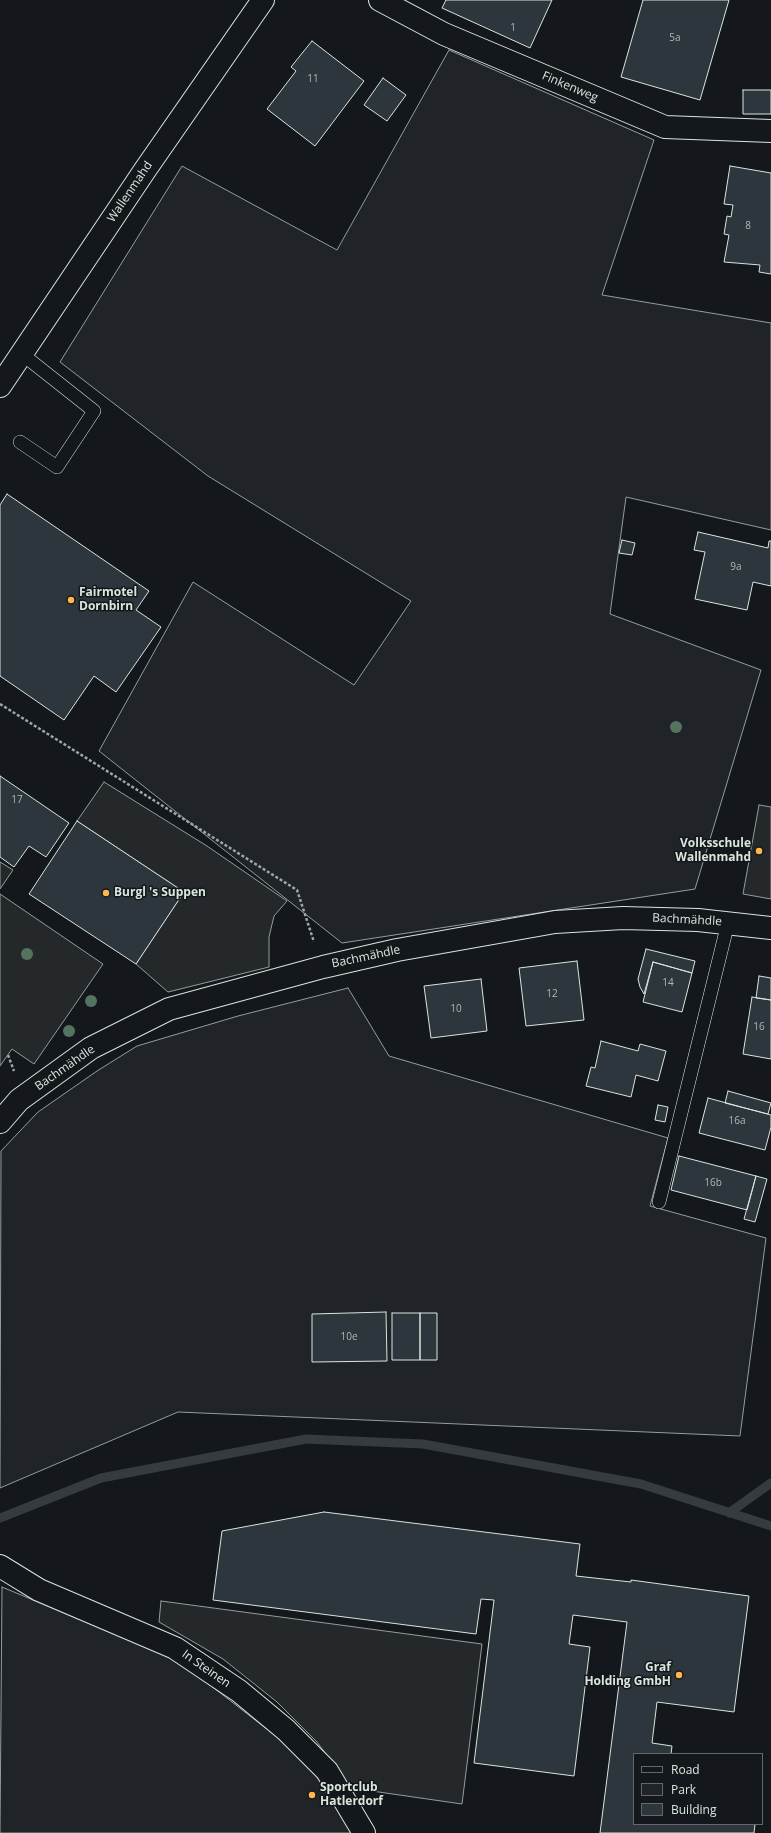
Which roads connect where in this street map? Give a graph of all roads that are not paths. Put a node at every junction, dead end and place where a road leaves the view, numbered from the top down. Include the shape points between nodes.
1 (263, 0) edge
2 (380, 0) edge
3 (771, 131) edge
4 (22, 354) junction
5 (0, 386) edge
6 (20, 442) dead end
7 (728, 923) junction
8 (771, 928) edge
9 (0, 1122) edge
10 (658, 1202) dead end
11 (0, 1566) edge
12 (364, 1833) edge

1 - 4 street, Wallenmahd
2 - 3 street, Finkenweg via 444,34 665,127
4 - 5 street, Wallenmahd
4 - 6 lane via 94,411 57,467
7 - 8 street, Bachmähdle
7 - 9 street, Bachmähdle via 623,918 555,922 397,950 323,967 169,1009 91,1048 19,1100
7 - 10 lane
11 - 12 street, In Steinen via 39,1590 175,1648 239,1691 286,1730 327,1771

